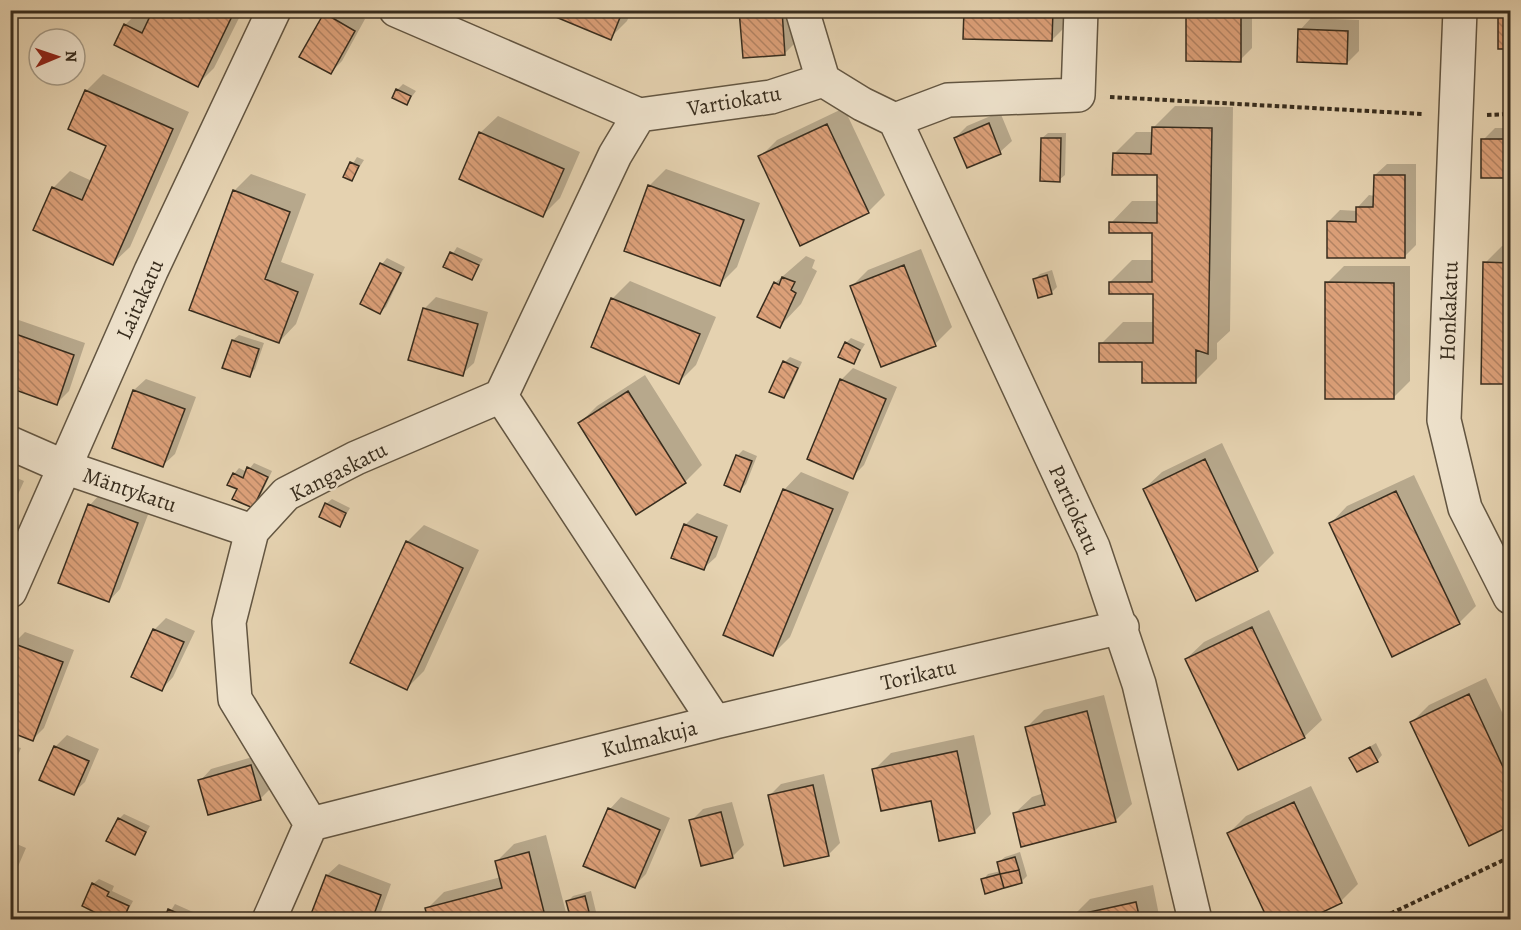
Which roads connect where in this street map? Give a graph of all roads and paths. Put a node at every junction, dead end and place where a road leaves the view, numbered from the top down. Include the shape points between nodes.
1 (274, 10) edge
2 (396, 10) edge
3 (802, 10) edge
4 (1081, 10) edge
5 (1460, 10) edge
6 (823, 80) junction
7 (1078, 96) junction
8 (1510, 114) edge
9 (639, 115) junction
10 (1456, 116) junction
11 (895, 120) junction
12 (501, 396) junction
13 (10, 443) edge
14 (66, 468) junction
15 (252, 531) junction
16 (10, 591) edge
17 (1510, 597) edge
18 (1122, 627) junction
19 (715, 722) junction
20 (311, 824) junction
21 (1510, 857) edge
22 (269, 920) edge
23 (1196, 920) edge
24 (1377, 920) edge

1 - 14 street, Laitakatu via 151,271
2 - 9 street
3 - 6 street
4 - 7 street
5 - 10 street, Honkakatu
6 - 9 street, Vartiokatu via 771,97
6 - 11 street
7 - 10 path
7 - 11 street via 948,100
8 - 10 path
9 - 12 street via 615,155
10 - 17 street, Honkakatu via 1444,420 1465,508
11 - 18 street, Partiokatu via 1094,547
12 - 15 street, Kangaskatu via 356,458 285,494
12 - 19 street, Kulmakuja
13 - 14 street, Mäntykatu
14 - 15 street, Mäntykatu
14 - 16 street, Laitakatu
15 - 20 street, Kangaskatu via 229,622 234,699
18 - 19 street, Torikatu
18 - 23 street, Partiokatu
19 - 20 street, Kulmakuja
20 - 22 street
21 - 24 path

